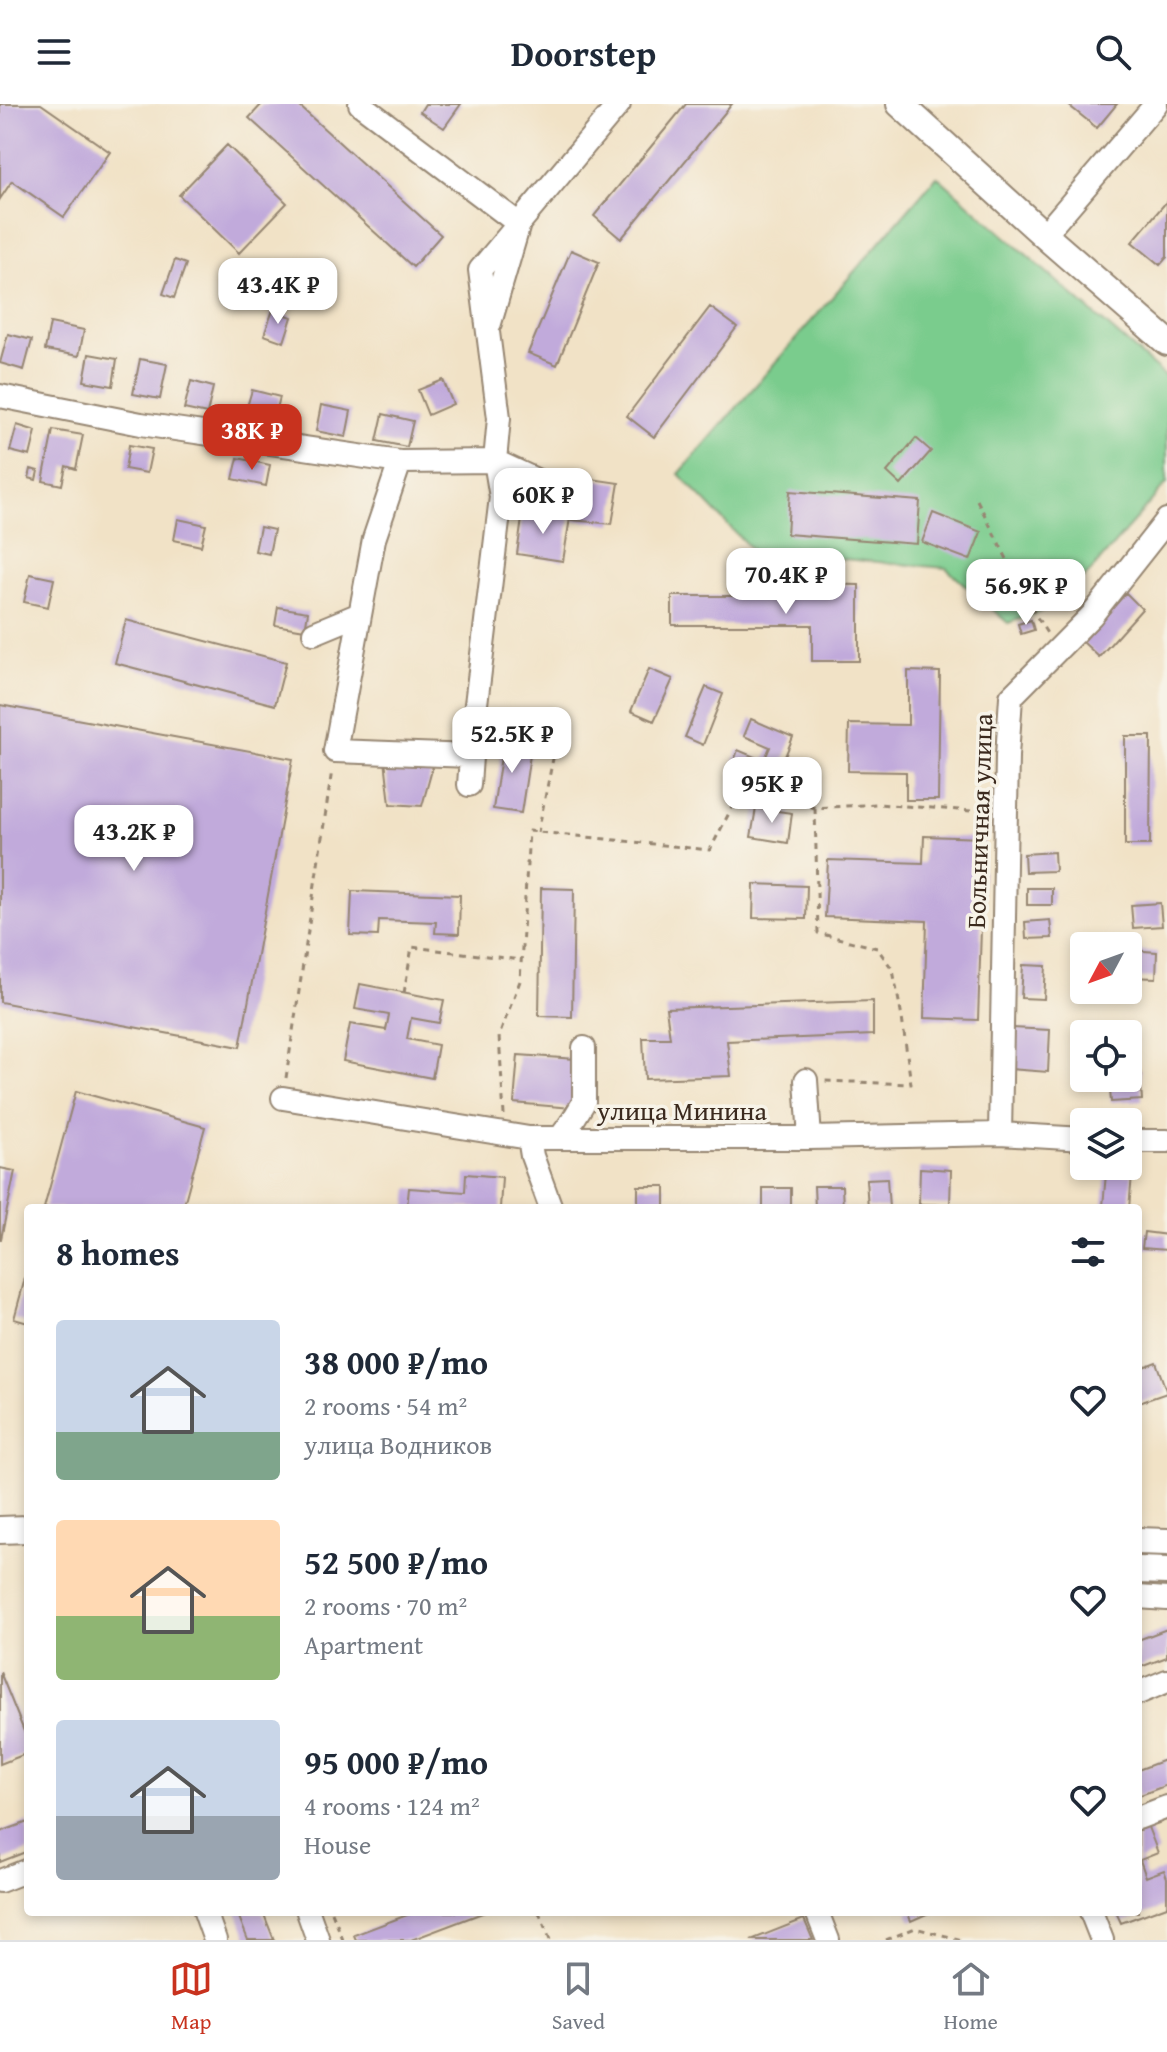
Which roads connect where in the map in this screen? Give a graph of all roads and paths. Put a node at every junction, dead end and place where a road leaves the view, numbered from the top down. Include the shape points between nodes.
1 (360, 104) edge
2 (619, 104) edge
3 (900, 104) edge
4 (1156, 104) edge
5 (519, 224) junction
6 (1044, 235) junction
7 (1167, 342) edge
8 (0, 396) edge
9 (495, 461) junction
10 (400, 462) junction
11 (536, 480) dead end
12 (977, 500) dead end
13 (1167, 520) edge
14 (360, 614) junction
15 (314, 633) dead end
16 (1058, 651) junction
17 (473, 729) junction
18 (335, 751) junction
19 (471, 756) junction
20 (469, 785) dead end
21 (815, 808) junction
22 (1006, 814) junction
23 (538, 832) junction
24 (521, 960) junction
25 (404, 993) dead end
26 (584, 1048) dead end
27 (806, 1080) joint
28 (283, 1098) joint
29 (505, 1134) junction
30 (1000, 1134) junction
31 (529, 1138) junction
32 (560, 1138) junction
33 (810, 1138) junction
34 (1070, 1138) edge
35 (1142, 1141) edge
36 (1167, 1141) edge
37 (550, 1204) edge
38 (24, 1529) edge
39 (0, 1530) edge
40 (1142, 1541) edge
41 (1167, 1542) edge
42 (1142, 1570) edge
43 (1167, 1571) edge
44 (1142, 1597) edge
45 (1167, 1599) edge
46 (1167, 1681) edge
47 (1142, 1691) edge
48 (1167, 1807) edge
49 (1142, 1816) edge
50 (24, 1872) edge
51 (0, 1881) edge
52 (206, 1916) edge
53 (309, 1916) edge
54 (334, 1916) edge
55 (541, 1916) edge
56 (819, 1916) edge
57 (1093, 1916) edge
58 (215, 1940) edge
59 (318, 1940) edge
60 (343, 1940) edge
61 (550, 1940) edge
62 (828, 1940) edge
63 (886, 1940) edge
64 (962, 1940) edge
65 (1102, 1940) edge

1 - 5 street
2 - 5 street
3 - 6 main road
4 - 6 street
5 - 9 street via 480,270 499,418
6 - 7 main road
8 - 10 street via 141,424
9 - 10 street
9 - 11 street
9 - 17 street via 501,497
10 - 14 street via 374,539
12 - 16 path
13 - 16 street, Больничная улица
14 - 15 street
14 - 18 street
16 - 22 street, Больничная улица via 1011,697
17 - 19 street
17 - 23 path via 557,739
18 - 19 street
18 - 28 path
19 - 20 street
21 - 22 path via 877,804
21 - 23 path via 743,786 710,850
21 - 27 path via 818,933 877,948 893,970 911,1084
22 - 30 street, Больничная улица
23 - 24 path via 529,831
24 - 25 path via 412,947
24 - 29 path via 520,981 499,1036
26 - 32 street via 584,1102
27 - 33 street
28 - 29 street, улица Минина
29 - 31 street, улица Минина
30 - 33 street, улица Минина
30 - 34 street, улица Минина
31 - 32 street, улица Минина
31 - 37 street
32 - 33 street, улица Минина
35 - 36 street
38 - 39 main road
40 - 41 main road
42 - 43 main road
44 - 45 street
46 - 47 street
48 - 49 street
50 - 51 street
52 - 58 street
53 - 59 street
54 - 60 path
55 - 61 path
56 - 62 street
57 - 65 street
63 - 64 path via 915,1928

